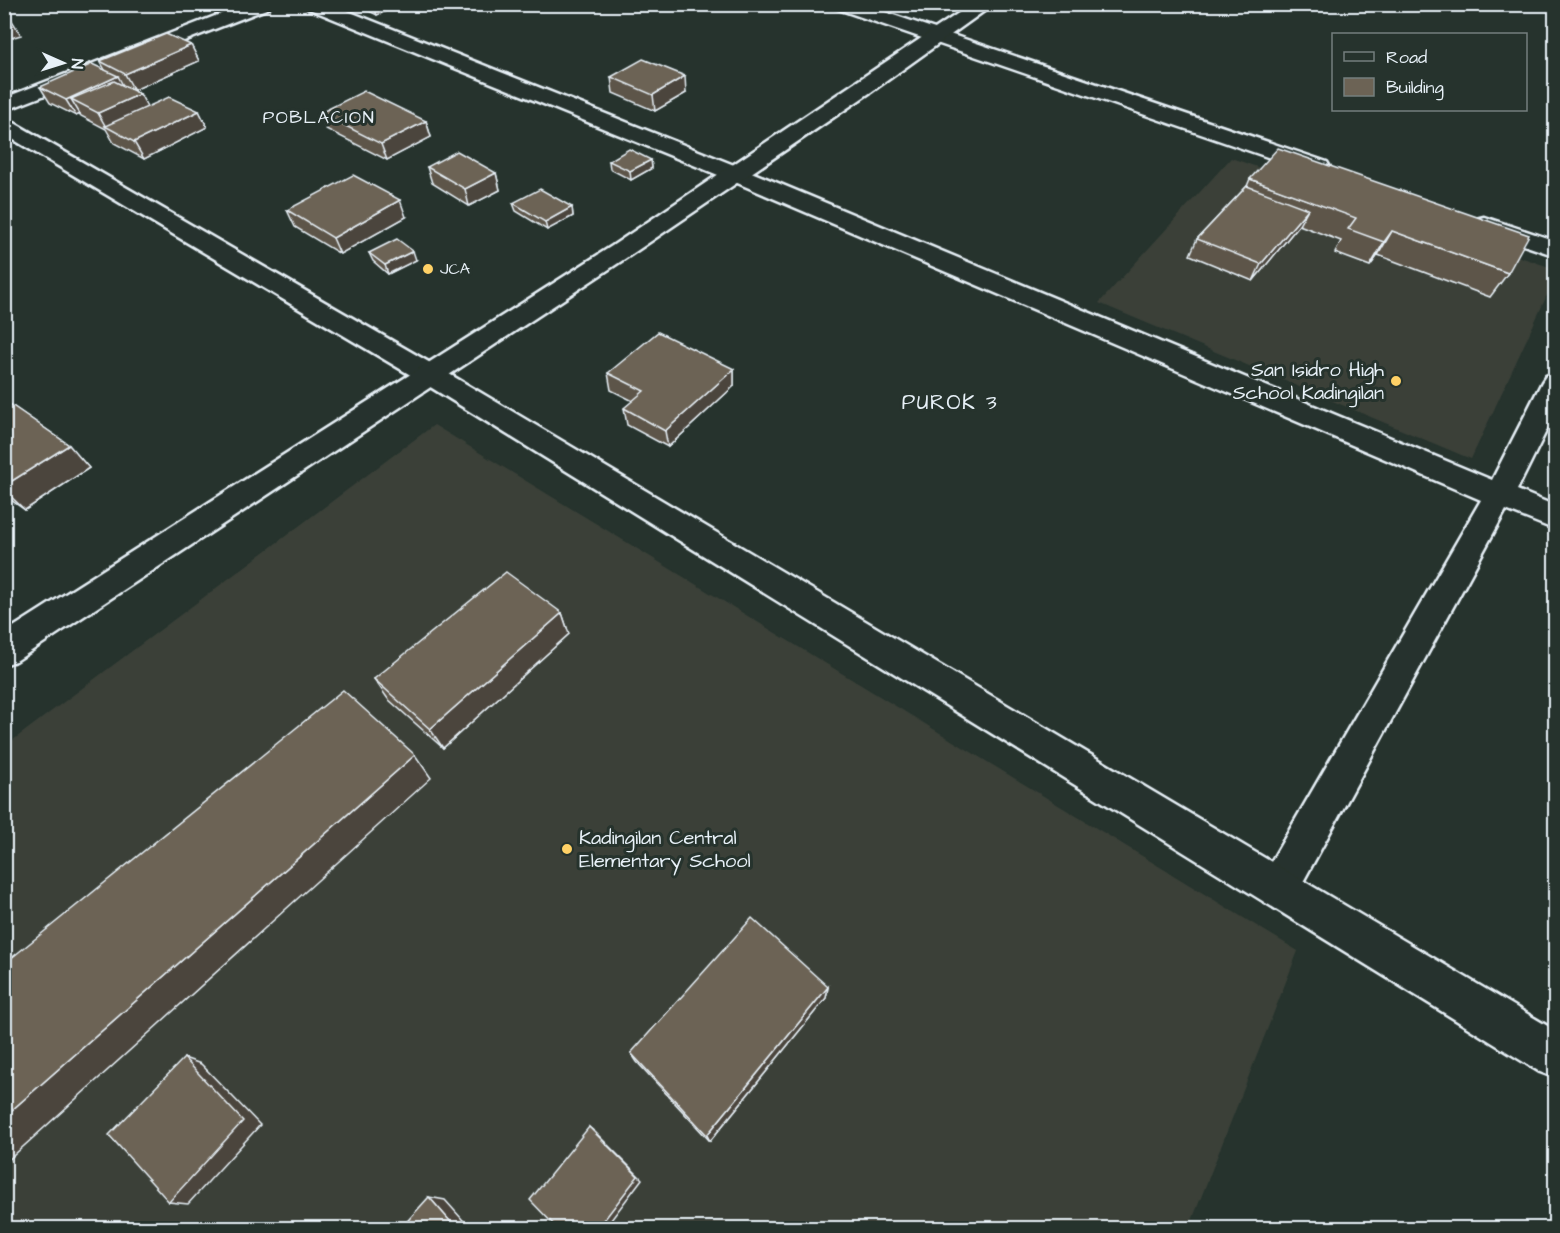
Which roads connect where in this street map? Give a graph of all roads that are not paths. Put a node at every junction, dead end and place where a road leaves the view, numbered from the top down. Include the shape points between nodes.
1 (263, 4) edge
2 (313, 4) edge
3 (841, 4) edge
4 (985, 4) edge
5 (940, 36) junction
6 (4, 105) edge
7 (4, 124) edge
8 (736, 174) junction
9 (1343, 176) edge
10 (1466, 218) edge
11 (1556, 249) edge
12 (429, 374) junction
13 (1556, 382) edge
14 (1500, 494) junction
15 (1556, 519) edge
16 (4, 651) edge
17 (1278, 888) junction
18 (1556, 1056) edge

1 - 6 street
2 - 8 street
3 - 5 street
4 - 5 street
5 - 8 street
5 - 9 street
7 - 12 street
8 - 12 street
8 - 14 street
10 - 11 street
12 - 16 street
12 - 17 street
13 - 14 street
14 - 15 street
14 - 17 street
17 - 18 street

